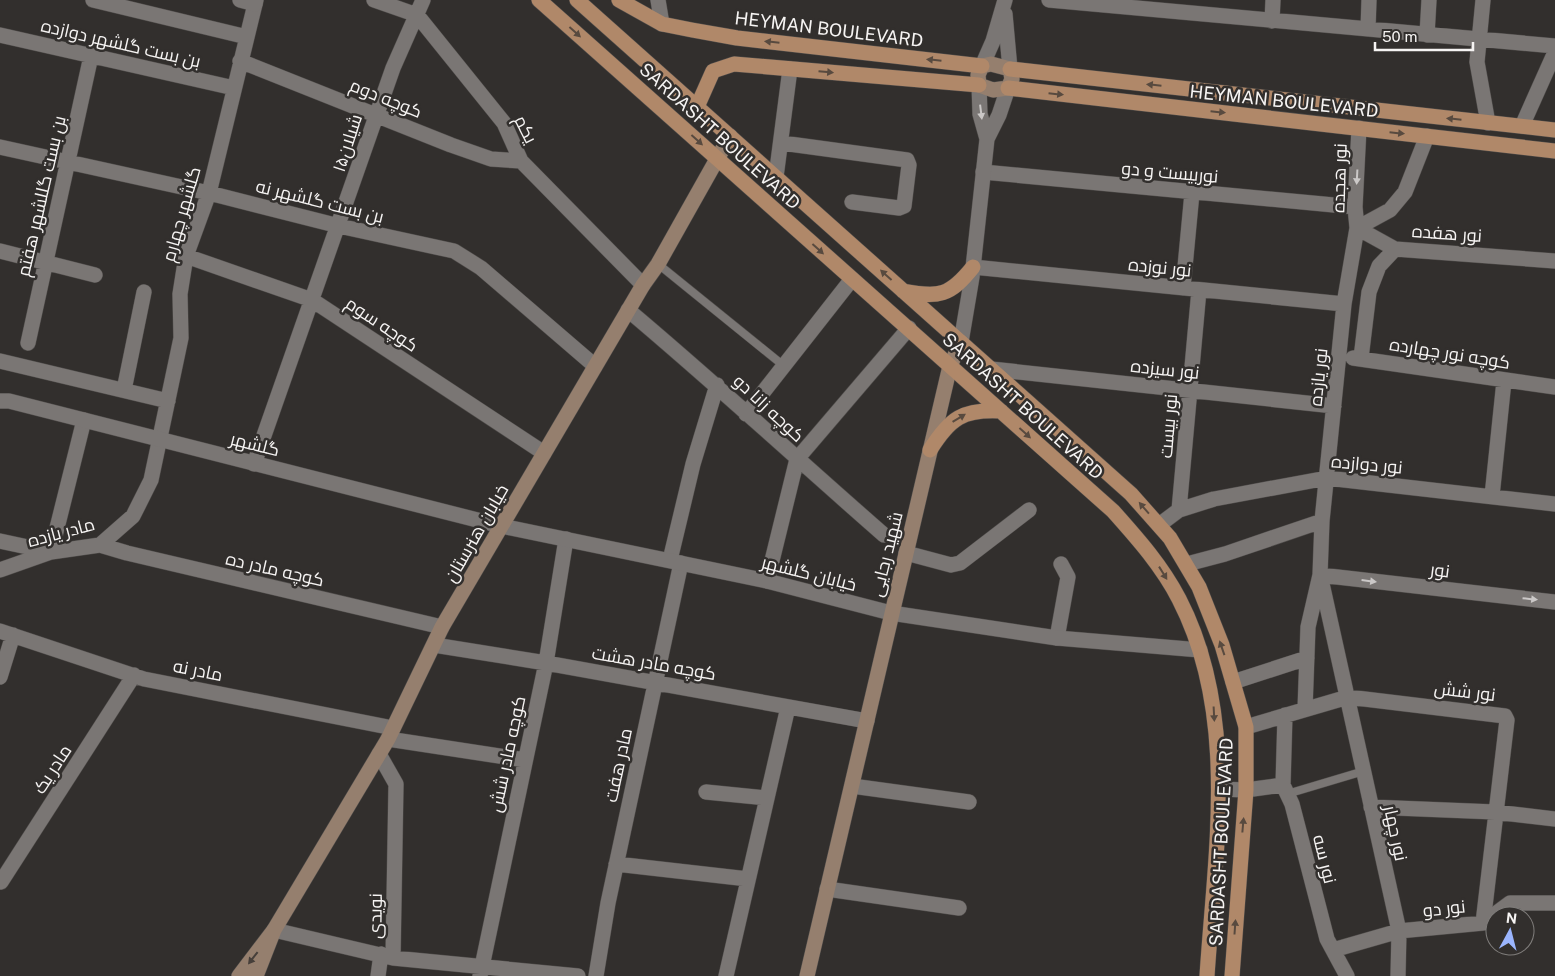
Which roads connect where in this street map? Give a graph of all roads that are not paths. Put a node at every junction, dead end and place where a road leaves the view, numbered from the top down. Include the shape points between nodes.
1 (93, 0) edge
2 (374, 0) edge
3 (423, 0) edge
4 (539, 0) edge
5 (577, 0) edge
6 (619, 0) edge
7 (658, 0) edge
8 (1050, 0) edge
9 (1273, 0) edge
10 (1369, 0) edge
11 (1429, 0) edge
12 (1483, 0) edge
13 (250, 1) edge
14 (1005, 3) edge
15 (417, 14) junction
16 (1272, 21) junction
17 (662, 24) junction
18 (1368, 29) junction
19 (0, 35) edge
20 (1427, 35) junction
21 (247, 37) junction
22 (1479, 39) junction
23 (1555, 46) edge
24 (1555, 52) edge
25 (91, 56) junction
26 (240, 61) junction
27 (982, 66) junction
28 (790, 69) junction
29 (1010, 69) junction
30 (979, 85) junction
31 (234, 88) junction
32 (1008, 88) junction
33 (697, 107) junction
34 (377, 114) junction
35 (1488, 123) junction
36 (1522, 126) junction
37 (1359, 128) junction
38 (1555, 130) edge
39 (730, 136) junction
40 (1427, 136) junction
41 (987, 139) junction
42 (782, 143) junction
43 (0, 147) edge
44 (1555, 150) edge
45 (717, 158) junction
46 (521, 161) junction
47 (68, 163) junction
48 (983, 172) junction
49 (776, 177) junction
50 (208, 193) junction
51 (1192, 193) junction
52 (852, 202) dead end
53 (1355, 207) junction
54 (339, 226) junction
55 (1357, 228) junction
56 (1395, 249) junction
57 (0, 251) edge
58 (186, 256) junction
59 (46, 261) junction
60 (1555, 261) edge
61 (658, 264) junction
62 (972, 266) junction
63 (95, 275) dead end
64 (852, 279) junction
65 (642, 285) junction
66 (1182, 288) junction
67 (903, 290) junction
68 (1200, 290) junction
69 (144, 292) dead end
70 (312, 300) junction
71 (1344, 304) junction
72 (628, 310) junction
73 (909, 328) junction
74 (961, 342) junction
75 (28, 343) dead end
76 (1339, 356) junction
77 (1361, 358) junction
78 (0, 361) edge
79 (595, 366) junction
80 (784, 366) junction
81 (950, 366) junction
82 (992, 369) junction
83 (1504, 381) junction
84 (717, 385) junction
85 (1555, 387) edge
86 (124, 390) junction
87 (1189, 391) junction
88 (0, 401) edge
89 (168, 401) junction
90 (1334, 406) junction
91 (1001, 411) junction
92 (746, 414) junction
93 (84, 420) junction
94 (160, 440) junction
95 (930, 450) junction
96 (544, 453) junction
97 (797, 459) junction
98 (254, 464) junction
99 (1327, 478) junction
100 (1492, 496) junction
101 (1555, 504) edge
102 (1029, 510) dead end
103 (1179, 510) junction
104 (1322, 521) junction
105 (1159, 525) junction
106 (501, 526) junction
107 (884, 535) dead end
108 (566, 540) junction
109 (0, 541) edge
110 (100, 545) junction
111 (51, 552) junction
112 (906, 553) junction
113 (676, 562) junction
114 (1061, 564) dead end
115 (1187, 564) junction
116 (0, 570) edge
117 (1320, 575) junction
118 (767, 581) junction
119 (1555, 602) edge
120 (891, 613) junction
121 (442, 627) junction
122 (6, 633) edge
123 (1057, 638) junction
124 (434, 645) junction
125 (1200, 650) junction
126 (1307, 658) junction
127 (546, 662) junction
128 (134, 675) junction
129 (0, 678) edge
130 (655, 682) junction
131 (1233, 682) junction
132 (1348, 697) junction
133 (788, 707) junction
134 (1305, 709) junction
135 (1285, 715) junction
136 (867, 721) junction
137 (1246, 727) junction
138 (390, 733) junction
139 (379, 754) junction
140 (526, 760) junction
141 (1364, 771) junction
142 (852, 786) junction
143 (1285, 789) junction
144 (1219, 790) junction
145 (1246, 790) junction
146 (706, 792) dead end
147 (767, 798) junction
148 (969, 802) dead end
149 (1371, 807) junction
150 (1494, 812) junction
151 (1555, 819) edge
152 (616, 864) junction
153 (748, 879) junction
154 (1, 882) edge
155 (828, 888) junction
156 (1555, 903) edge
157 (959, 908) dead end
158 (1483, 923) junction
159 (274, 930) junction
160 (1399, 931) junction
161 (1333, 950) junction
162 (387, 956) junction
163 (482, 971) edge
164 (239, 976) edge
165 (256, 976) edge
166 (378, 976) edge
167 (578, 976) edge
168 (596, 976) edge
169 (726, 976) edge
170 (807, 976) edge
171 (1207, 976) edge
172 (1232, 976) edge
173 (1347, 976) edge
174 (1398, 976) edge

1 - 21 street
2 - 15 street
3 - 15 street, شیلان۱۵
4 -> 45 main road, SARDASHT BOULEVARD
5 - 33 main road, SARDASHT BOULEVARD
6 - 17 main road, HEYMAN BOULEVARD
7 - 17 street
8 - 16 street
9 - 16 street
10 - 18 street
11 - 20 street
12 - 22 street
13 - 21 street, گلشهر چهارم
14 - 27 street
14 - 29 street
15 - 34 street, شیلان۱۵ via 392,68
15 - 46 street, یکم via 504,123
16 - 18 street
27 -> 17 main road, HEYMAN BOULEVARD via 737,38
18 - 20 street
19 - 25 street, بن بست گلشهر دوازده
20 - 22 street
21 - 26 street, گلشهر چهارم
22 - 23 street
22 - 35 street via 1477,62
24 - 36 street
25 - 31 street, بن بست گلشهر دوازده
25 - 47 street, بن بست گللشهر هفتم
26 - 31 street, گلشهر چهارم
26 - 34 street, کوچه دوم
27 - 29 main road via 1001,65
27 - 30 main road via 978,75
28 -> 30 main road
28 - 33 main road via 734,64 722,67 714,71
28 - 42 street
29 - 32 main road via 1012,79
35 -> 29 main road, HEYMAN BOULEVARD
30 - 32 main road via 993,90
30 -> 41 street, شهید رجایی via 980,114
31 - 50 street, گلشهر چهارم
32 -> 37 main road, HEYMAN BOULEVARD
32 - 41 street, شهید رجایی
33 - 39 main road, SARDASHT BOULEVARD
34 - 46 street, کوچه دوم via 491,159
34 - 54 street, شیلان۱۵
35 - 36 main road, HEYMAN BOULEVARD
36 - 38 main road, HEYMAN BOULEVARD
37 -> 40 main road, HEYMAN BOULEVARD
37 -> 53 street, نور هجده
39 - 45 main road, خیابان هنرستان
39 - 49 main road, SARDASHT BOULEVARD
40 - 44 main road, HEYMAN BOULEVARD
40 - 55 street, نور هجده via 1405,192 1390,210
41 - 48 street, شهید رجایی
42 - 49 street
42 - 52 street via 907,160 904,206
43 - 47 street, بن بست گلشهر نه
45 - 61 main road, خیابان هنرستان
45 -> 64 main road, SARDASHT BOULEVARD
46 - 65 street, یکم
47 - 50 street, بن بست گلشهر نه
47 - 59 street, بن بست گللشهر هفتم
48 - 51 street, نوربیست و دو
48 - 62 street, شهید رجایی
67 -> 49 main road, SARDASHT BOULEVARD
50 - 54 street, بن بست گلشهر نه
50 - 58 street, گلشهر چهارم
51 - 53 street, نوربیست و دو
51 - 66 street
53 - 55 street, نور هجده
54 - 70 street, شیلان۱۵
54 - 79 street, بن بست گلشهر نه via 454,252 469,259
55 - 56 street
55 - 71 street, نور یازده
56 - 60 street, نور هفده
56 - 77 street, نور هفده via 1379,266 1370,292
57 - 59 street
58 - 70 street, کوچه سوم
58 - 89 street, گلشهر چهارم via 180,294 181,338
59 - 63 street
59 - 75 street, بن بست گللشهر هفتم
61 - 65 main road, خیابان هنرستان
61 - 80 lane
62 - 66 street, نور نوزده
62 - 67 main road via 961,282 942,294 922,295
62 - 74 street, شهید رجایی
64 - 73 main road, SARDASHT BOULEVARD
64 - 80 street
65 - 72 main road, خیابان هنرستان
66 - 68 street, نور نوزده
67 - 74 main road, SARDASHT BOULEVARD
68 - 71 street, نور نوزده
68 - 87 street, نور بیست
69 - 86 street
70 - 96 street, کوچه سوم
70 - 98 street, شیلان۱۵
71 - 76 street, نور یازده
72 - 79 main road, خیابان هنرستان
72 - 84 street, کوچه زانا دو
73 - 81 main road, SARDASHT BOULEVARD
73 - 97 street
74 - 81 main road, شهید رجایی
74 - 82 main road, SARDASHT BOULEVARD
76 - 77 street, کوچه نور چهارده
76 - 90 street, نور یازده
77 - 83 street, کوچه نور چهارده
78 - 86 street
79 - 96 main road, خیابان هنرستان
80 - 92 street
81 - 91 main road, SARDASHT BOULEVARD
81 - 95 main road, شهید رجایی
82 - 87 street, نور سیزده
105 -> 82 main road, SARDASHT BOULEVARD via 1131,494
83 - 85 street, کوچه نور چهارده
83 - 100 street
84 - 92 street, کوچه زانا دو
84 - 113 street, مادر هفت via 693,464
86 - 89 street
87 - 90 street, نور سیزده
87 - 103 street, نور بیست
88 - 93 street, گلشهر
89 - 94 street, گلشهر چهارم
90 - 99 street, نور یازده
95 -> 91 main road via 958,416 985,410
91 -> 125 main road, SARDASHT BOULEVARD via 1113,511 1150,553 1179,599
92 - 97 street, کوچه زانا دو
93 - 94 street, گلشهر
93 - 111 street
94 - 98 street, گلشهر
94 - 110 street, مادر یازده via 151,480 134,516
95 - 112 main road, شهید رجایی
96 - 106 main road, خیابان هنرستان
97 - 107 street, کوچه زانا دو
97 - 118 street
98 - 106 street, گلشهر
99 - 100 street, نور دوازده
99 - 103 street, نور دوازده via 1214,499
99 - 104 street, نور یازده
100 - 101 street, نور دوازده
102 - 112 street via 960,563 951,565
103 - 105 street
104 - 115 street
104 - 117 street, نور یازده
105 - 115 main road, SARDASHT BOULEVARD
106 - 108 street, خیابان گلشهر
106 - 121 main road, خیابان هنرستان
108 - 113 street, خیابان گلشهر
108 - 127 street, کوچه مادر شش
109 - 111 street
110 - 111 street, مادر یازده
110 - 121 street, کوچه مادر ده
111 - 116 street, مادر یازده
112 - 120 main road, شهید رجایی
113 - 118 street, خیابان گلشهر
113 - 130 street, مادر هفت
114 - 123 street via 1068,577
131 -> 115 main road, SARDASHT BOULEVARD via 1199,587
117 -> 119 street, نور
117 - 126 street via 1308,627
117 - 132 street, نور چهار
118 - 120 street, خیابان گلشهر
120 - 123 street, خیابان گلشهر
120 - 136 main road, شهید رجایی
121 - 124 main road, خیابان هنرستان
122 - 128 street, مادر نه
122 - 129 street
123 - 125 street, خیابان گلشهر
124 - 127 street, کوچه مادر هشت
124 - 138 main road, خیابان هنرستان
125 -> 144 main road, SARDASHT BOULEVARD via 1214,703
126 - 131 street
126 - 134 street
127 - 130 street, کوچه مادر هشت
127 - 140 street, کوچه مادر شش
128 - 138 street, مادر نه
128 - 154 street, مادر یک
130 - 133 street, کوچه مادر هشت
130 - 152 street, مادر هفت
131 - 137 main road, SARDASHT BOULEVARD
132 - 134 street, نور شش
132 - 141 street, نور چهار
132 - 150 street, نور شش via 1505,716
133 - 136 street, کوچه مادر هشت
133 - 147 street
134 - 135 street, نور شش
135 - 137 street, نور شش
135 - 143 street
136 - 142 main road, شهید رجایی
137 - 145 main road, SARDASHT BOULEVARD
138 - 139 main road, خیابان هنرستان
138 - 140 street, مادر نه
139 - 159 main road, خیابان هنرستان
139 - 162 street, نویدی via 396,784
140 - 163 street, کوچه مادر شش
141 - 143 lane
141 - 149 street, نور چهار
142 - 148 street
142 - 155 main road, شهید رجایی
143 - 145 street
143 - 161 street, نور سه via 1292,804 1327,939
144 - 145 street
144 - 171 main road, SARDASHT BOULEVARD
172 -> 145 main road, SARDASHT BOULEVARD
146 - 147 street
147 - 153 street
149 - 150 street
149 - 160 street, نور چهار
150 - 151 street
150 - 158 street, نور شش
152 - 153 street
152 - 168 street, مادر هفت
153 - 169 street
155 - 157 street
155 - 170 main road, شهید رجایی
156 - 158 street, نور دو via 1510,903
158 - 160 street, نور دو
159 - 162 street
159 -> 164 main road, خیابان هنرستان
159 - 165 main road, خیابان هنرستان
160 - 161 street, نور دو
160 - 174 street, نور چهار
161 - 173 street, نور سه
162 - 163 street, نویدی
162 - 166 street
163 - 167 street, نویدی

